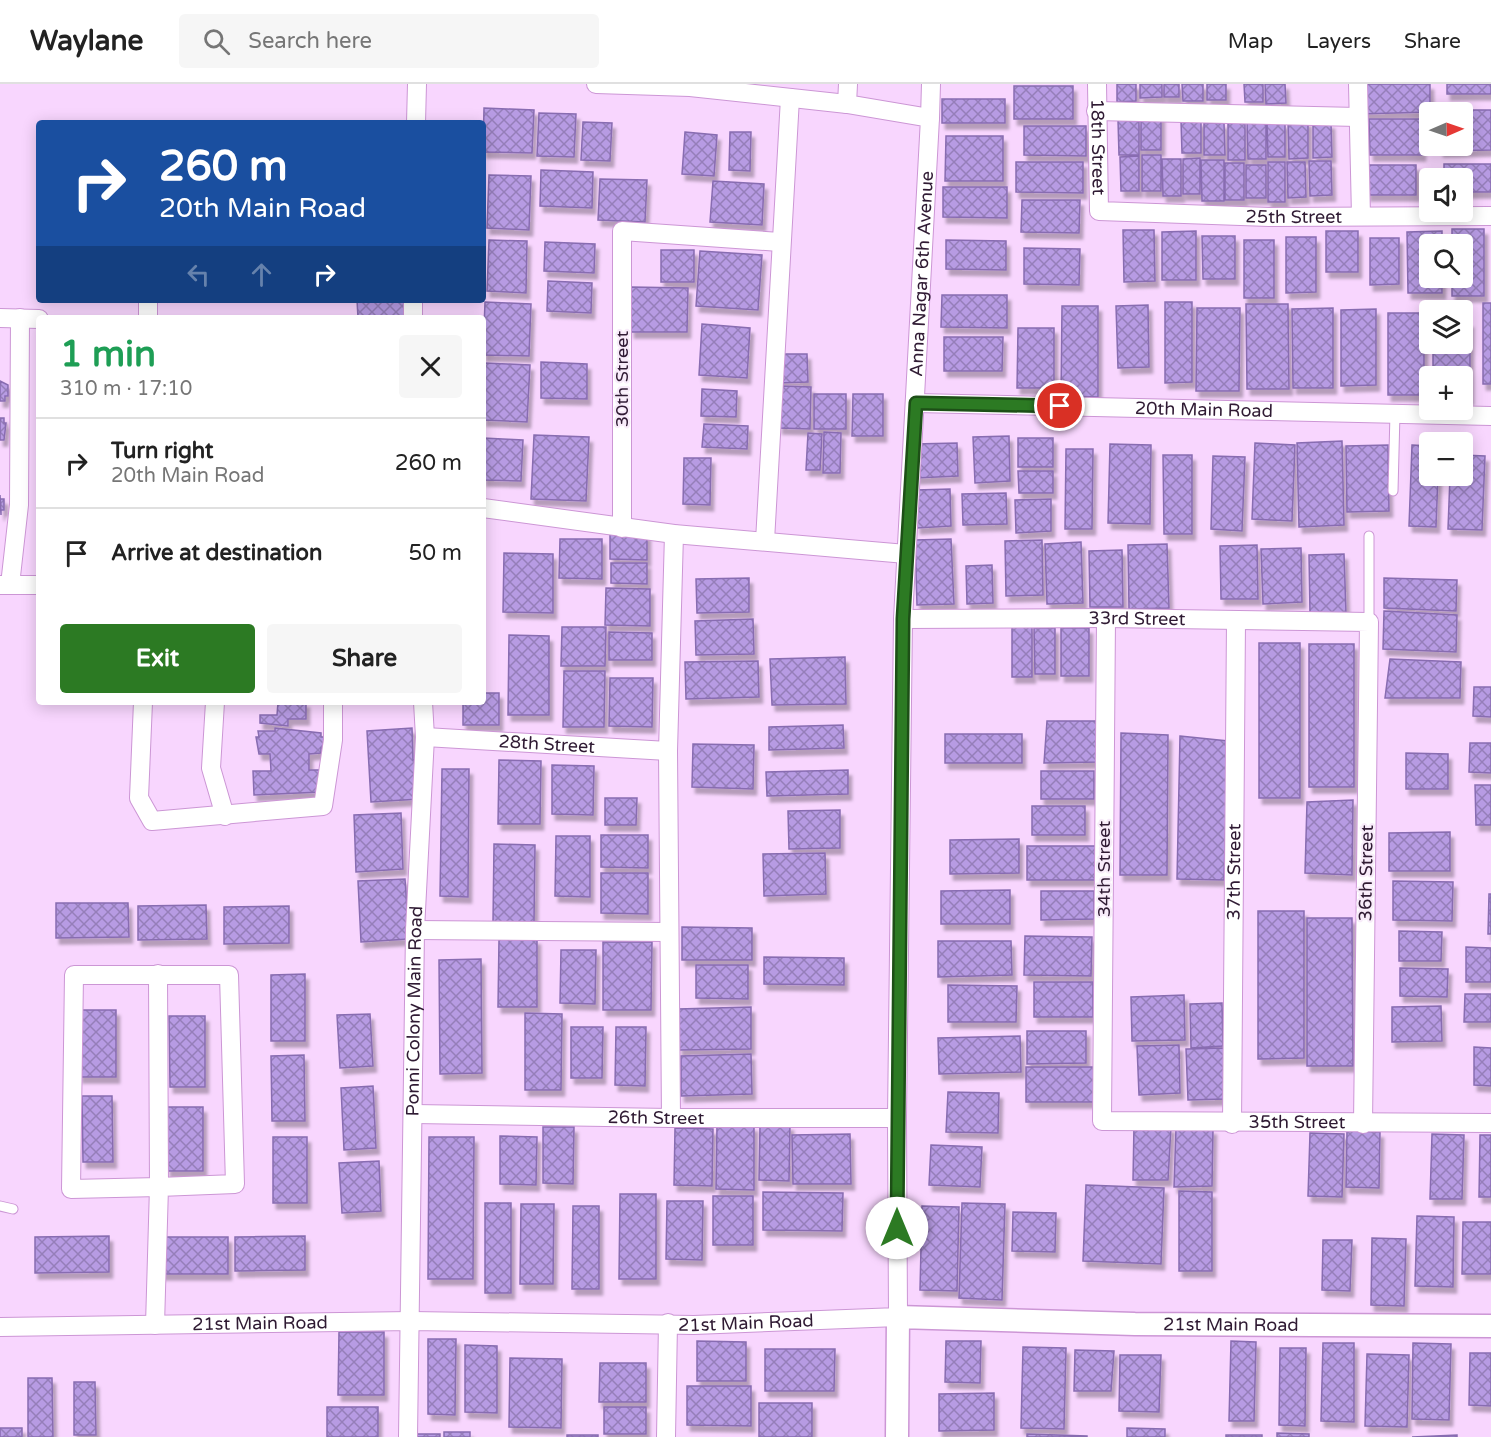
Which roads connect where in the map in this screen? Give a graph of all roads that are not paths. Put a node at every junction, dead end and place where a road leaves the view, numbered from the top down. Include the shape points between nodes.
1 (417, 84) edge
2 (596, 84) edge
3 (848, 84) edge
4 (931, 84) edge
5 (1096, 84) edge
6 (1358, 84) edge
7 (690, 85) edge
8 (790, 98) junction
9 (847, 104) junction
10 (1096, 111) junction
11 (1358, 117) junction
12 (930, 118) junction
13 (416, 120) edge
14 (1099, 211) joint
15 (1361, 216) junction
16 (1491, 216) edge
17 (780, 242) junction
18 (8, 318) edge
19 (36, 319) edge
20 (916, 403) junction
21 (1395, 413) junction
22 (1491, 416) edge
23 (1393, 491) dead end
24 (486, 508) edge
25 (622, 528) junction
26 (674, 534) junction
27 (1369, 536) dead end
28 (765, 541) junction
29 (906, 554) junction
30 (5, 585) edge
31 (36, 585) edge
32 (1106, 618) junction
33 (903, 619) junction
34 (1236, 621) junction
35 (1369, 622) junction
36 (143, 705) edge
37 (215, 705) edge
38 (333, 705) edge
39 (423, 705) edge
40 (425, 737) junction
41 (668, 751) junction
42 (225, 816) junction
43 (415, 930) junction
44 (669, 932) junction
45 (158, 974) junction
46 (414, 1114) junction
47 (671, 1118) junction
48 (897, 1118) junction
49 (1102, 1121) joint
50 (1232, 1124) junction
51 (1363, 1124) junction
52 (1491, 1124) edge
53 (159, 1187) junction
54 (0, 1206) edge
55 (13, 1209) dead end
56 (898, 1317) junction
57 (411, 1322) junction
58 (668, 1323) junction
59 (155, 1325) junction
60 (1491, 1326) edge
61 (0, 1327) edge
62 (408, 1437) edge
63 (666, 1437) edge
64 (897, 1437) edge

1 - 13 street
2 - 7 street
3 - 9 street
4 - 12 street, Anna Nagar 6th Avenue
5 - 10 street, 18th Street
6 - 11 street
7 - 8 street
8 - 9 street
8 - 17 street
9 - 12 street
10 - 11 street
10 - 14 street, 18th Street
11 - 15 street
12 - 20 street, Anna Nagar 6th Avenue
14 - 15 street, 25th Street
15 - 16 street, 25th Street
17 - 25 street, 30th Street via 622,231
17 - 28 street
18 - 19 street
18 - 30 street via 19,505
20 - 21 street, 20th Main Road
20 - 29 street, Anna Nagar 6th Avenue
21 - 22 street, 20th Main Road
21 - 23 lane
24 - 25 street
25 - 26 street
26 - 28 street
26 - 41 street
27 - 35 lane
28 - 29 street
29 - 33 street, Anna Nagar 6th Avenue
30 - 31 street
32 - 33 street, 33rd Street
32 - 34 street, 33rd Street
32 - 49 street, 34th Street
33 - 48 street, Anna Nagar 6th Avenue
34 - 35 street, 33rd Street
34 - 50 street, 37th Street
35 - 51 street, 36th Street
36 - 42 street via 139,798 152,821
37 - 42 street via 211,768
38 - 42 street via 333,740 324,806
39 - 40 street, Ponni Colony Main Road
40 - 41 street, 28th Street
40 - 43 street, Ponni Colony Main Road
41 - 44 street
43 - 44 street
43 - 46 street, Ponni Colony Main Road
44 - 47 street
45 - 53 street
45 - 53 street via 229,975 235,1184
45 - 53 street via 74,975 71,1189
46 - 47 street, 26th Street
46 - 57 street, Ponni Colony Main Road
47 - 48 street, 26th Street
48 - 56 street, Anna Nagar 6th Avenue
49 - 50 street, 35th Street
50 - 51 street, 35th Street
51 - 52 street, 35th Street
53 - 59 street
54 - 55 lane
56 - 58 street, 21st Main Road
56 - 60 street, 21st Main Road via 1135,1324
56 - 64 street, Anna Nagar 6th Avenue
57 - 58 street, 21st Main Road
57 - 59 street, 21st Main Road
57 - 62 street, Ponni Colony Main Road
58 - 63 street
59 - 61 street, 21st Main Road

